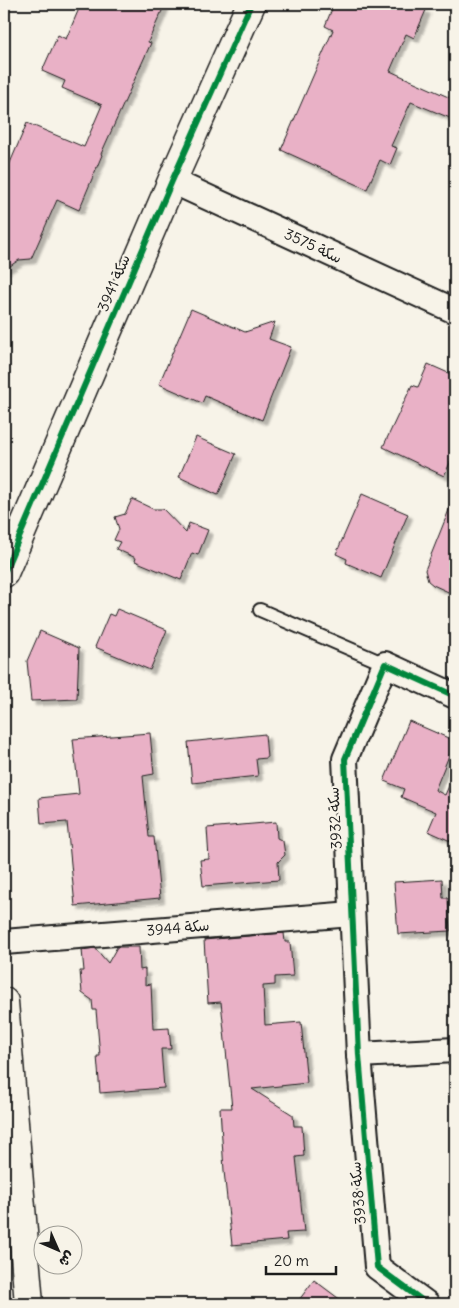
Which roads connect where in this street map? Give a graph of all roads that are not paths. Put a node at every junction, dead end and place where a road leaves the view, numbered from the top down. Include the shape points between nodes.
1 (251, 4) edge
2 (172, 181) junction
3 (455, 311) edge
4 (4, 573) edge
5 (260, 610) dead end
6 (385, 664) junction
7 (455, 696) edge
8 (352, 914) junction
9 (4, 942) edge
10 (4, 1002) edge
11 (455, 1050) edge
12 (359, 1056) junction
13 (30, 1304) edge
14 (427, 1304) edge

1 - 2 street, سكة 3941
2 - 3 street, سكة 3575
2 - 4 street, سكة 3941
5 - 6 lane
6 - 7 street
6 - 8 street, سكة 3932 via 345,759
8 - 9 street, سكة 3944
8 - 12 street, سكة 3932
10 - 13 street
11 - 12 street
12 - 14 street, سكة 3938 via 377,1267

